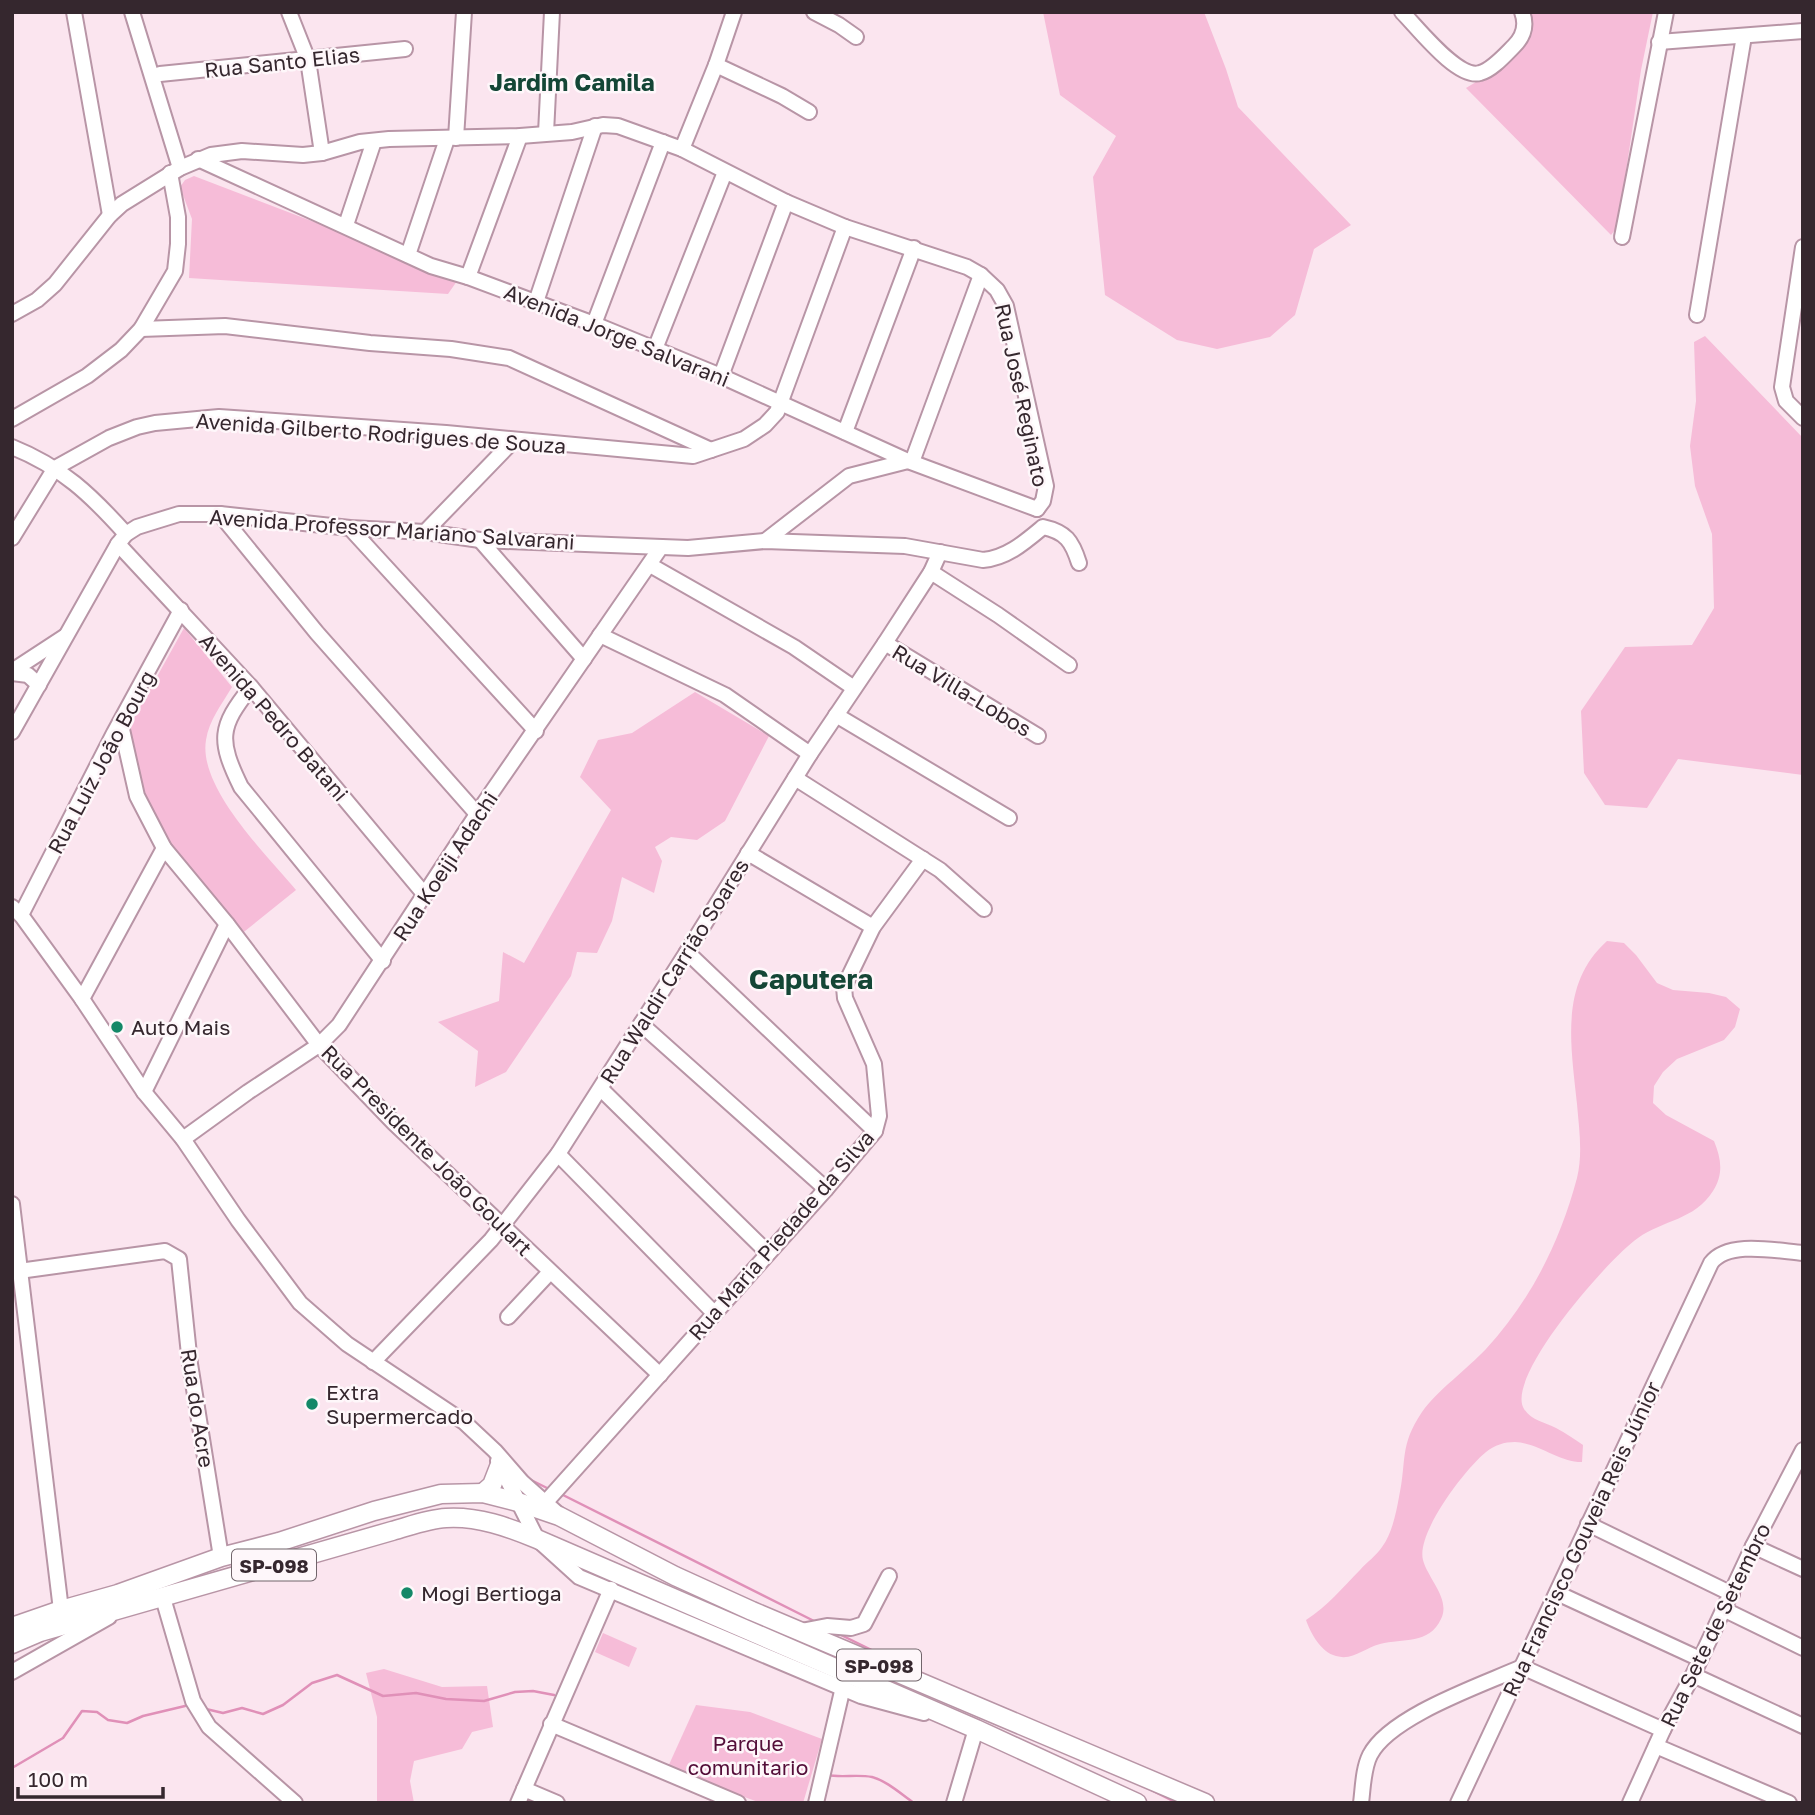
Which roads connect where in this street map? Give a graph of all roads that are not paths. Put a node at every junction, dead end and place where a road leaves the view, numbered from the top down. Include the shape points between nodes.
1 (74, 12) edge
2 (132, 12) edge
3 (289, 12) edge
4 (464, 12) edge
5 (552, 12) edge
6 (734, 12) edge
7 (814, 12) edge
8 (1402, 12) edge
9 (1522, 12) edge
10 (1666, 12) edge
11 (1803, 31) edge
12 (1744, 36) junction
13 (856, 37) dead end
14 (1658, 42) junction
15 (405, 49) dead end
16 (308, 60) junction
17 (716, 65) junction
18 (160, 74) dead end
19 (809, 112) dead end
20 (595, 126) junction
21 (547, 133) junction
22 (520, 136) junction
23 (452, 139) junction
24 (374, 141) junction
25 (663, 142) junction
26 (682, 149) junction
27 (322, 153) junction
28 (198, 159) junction
29 (175, 170) junction
30 (725, 172) junction
31 (786, 202) junction
32 (110, 215) junction
33 (346, 225) junction
34 (845, 227) junction
35 (1622, 237) dead end
36 (1803, 247) edge
37 (914, 248) junction
38 (408, 255) junction
39 (981, 275) junction
40 (468, 277) junction
41 (536, 302) junction
42 (12, 314) edge
43 (1697, 316) dead end
44 (594, 324) junction
45 (141, 329) junction
46 (655, 349) junction
47 (721, 376) junction
48 (781, 403) junction
49 (1803, 418) edge
50 (12, 419) edge
51 (845, 432) junction
52 (513, 441) junction
53 (12, 447) edge
54 (710, 450) junction
55 (910, 462) junction
56 (55, 468) junction
57 (1037, 509) junction
58 (220, 514) junction
59 (1044, 527) junction
60 (350, 528) junction
61 (425, 532) junction
62 (12, 538) edge
63 (122, 539) junction
64 (480, 540) junction
65 (765, 541) junction
66 (661, 547) junction
67 (940, 552) junction
68 (1079, 562) dead end
69 (650, 565) junction
70 (931, 572) junction
71 (181, 610) junction
72 (66, 635) junction
73 (600, 635) junction
74 (886, 643) junction
75 (584, 659) junction
76 (1069, 665) dead end
77 (12, 672) edge
78 (39, 685) junction
79 (251, 687) junction
80 (854, 688) junction
81 (836, 715) junction
82 (121, 725) junction
83 (536, 731) junction
84 (12, 733) edge
85 (1038, 736) dead end
86 (810, 754) junction
87 (795, 778) junction
88 (478, 815) junction
89 (1009, 818) dead end
90 (164, 848) junction
91 (748, 853) junction
92 (923, 859) junction
93 (425, 895) junction
94 (984, 909) dead end
95 (17, 911) edge
96 (227, 924) junction
97 (873, 927) junction
98 (687, 953) junction
99 (383, 961) junction
100 (82, 999) junction
101 (642, 1024) junction
102 (319, 1045) junction
103 (601, 1089) junction
104 (144, 1092) junction
105 (875, 1131) junction
106 (183, 1139) junction
107 (558, 1154) junction
108 (826, 1189) junction
109 (12, 1204) edge
110 (503, 1225) junction
111 (768, 1253) junction
112 (1803, 1254) edge
113 (16, 1271) edge
114 (551, 1272) junction
115 (713, 1313) junction
116 (508, 1317) dead end
117 (373, 1362) junction
118 (660, 1375) junction
119 (1803, 1450) edge
120 (497, 1459) junction
121 (483, 1493) junction
122 (518, 1502) junction
123 (545, 1503) junction
124 (374, 1511) junction
125 (559, 1516) junction
126 (1588, 1524) junction
127 (369, 1537) junction
128 (537, 1539) junction
129 (1753, 1546) junction
130 (221, 1557) junction
131 (1803, 1569) edge
132 (889, 1576) dead end
133 (611, 1589) junction
134 (1557, 1592) junction
135 (1732, 1594) junction
136 (163, 1598) junction
137 (61, 1609) junction
138 (122, 1610) junction
139 (1725, 1610) junction
140 (12, 1627) edge
141 (801, 1631) junction
142 (12, 1644) edge
143 (1803, 1648) edge
144 (1700, 1659) junction
145 (1522, 1667) junction
146 (12, 1672) edge
147 (1693, 1675) junction
148 (843, 1686) junction
149 (952, 1719) junction
150 (551, 1724) junction
151 (1803, 1726) edge
152 (976, 1729) junction
153 (1663, 1730) junction
154 (1656, 1746) junction
155 (1152, 1780) junction
156 (1104, 1787) junction
157 (521, 1796) edge
158 (295, 1803) edge
159 (557, 1803) edge
160 (738, 1803) edge
161 (816, 1803) edge
162 (954, 1803) edge
163 (1137, 1803) edge
164 (1205, 1803) edge
165 (1362, 1803) edge
166 (1458, 1803) edge
167 (1630, 1803) edge
168 (1789, 1803) edge

1 - 32 street
2 - 29 street
3 - 16 street
4 - 23 street
5 - 21 street
6 - 17 street
7 - 13 street
8 - 9 street via 1457,68 1479,74 1516,44 1525,27
10 - 14 street
11 - 12 street
12 - 14 street
12 - 43 street
14 - 35 street
15 - 16 street, Rua Santo Elias
16 - 18 street, Rua Santo Elias
16 - 27 street
17 - 19 street
17 - 26 street
20 - 21 street, Rua José Reginato
20 - 25 street, Rua José Reginato via 618,126
20 - 41 street
21 - 22 street, Rua José Reginato
22 - 23 street, Rua José Reginato
22 - 40 street
23 - 24 street, Rua José Reginato
23 - 38 street
24 - 27 street, Rua José Reginato
24 - 33 street
25 - 26 street, Rua José Reginato
25 - 44 street
26 - 30 street, Rua José Reginato
27 - 28 street, Rua José Reginato via 234,152
28 - 29 street, Rua José Reginato
28 - 33 street, Avenida Jorge Salvarani
29 - 32 street, Rua José Reginato
29 - 45 street via 175,271
30 - 31 street, Rua José Reginato
30 - 46 street
31 - 34 street, Rua José Reginato
31 - 47 street
32 - 42 street, Rua José Reginato via 55,284
33 - 38 street, Avenida Jorge Salvarani
34 - 37 street, Rua José Reginato
34 - 48 street
36 - 49 street via 1782,387 1783,397
37 - 39 street, Rua José Reginato
37 - 51 street
38 - 40 street, Avenida Jorge Salvarani
39 - 55 street
39 - 57 street, Rua José Reginato via 1006,306 1046,486
40 - 41 street, Avenida Jorge Salvarani
41 - 44 street, Avenida Jorge Salvarani
44 - 46 street, Avenida Jorge Salvarani
45 - 50 street via 87,376
45 - 54 street via 225,327 509,358
46 - 47 street, Avenida Jorge Salvarani
47 - 48 street, Avenida Jorge Salvarani
48 - 51 street, Avenida Jorge Salvarani
48 - 54 street, Avenida Gilberto Rodrigues de Souza via 765,425 744,439
51 - 55 street, Avenida Jorge Salvarani
52 - 54 street, Avenida Gilberto Rodrigues de Souza via 693,456
52 - 56 street, Avenida Gilberto Rodrigues de Souza via 219,417 137,427
52 - 61 street
53 - 56 street, Avenida Pedro Batani
55 - 57 street, Avenida Jorge Salvarani
55 - 65 street via 849,476
56 - 62 street, Avenida Gilberto Rodrigues de Souza
56 - 63 street, Avenida Pedro Batani via 84,488
57 - 59 street
58 - 60 street, Avenida Professor Mariano Salvarani
58 - 63 street, Avenida Professor Mariano Salvarani via 179,514 137,527
58 - 88 street via 324,641
59 - 67 street, Avenida Professor Mariano Salvarani via 993,559
59 - 68 street via 1068,537
60 - 61 street, Avenida Professor Mariano Salvarani
60 - 83 street
61 - 64 street, Avenida Professor Mariano Salvarani
63 - 71 street, Avenida Pedro Batani
63 - 72 street
64 - 66 street, Avenida Professor Mariano Salvarani
64 - 75 street
65 - 66 street, Avenida Professor Mariano Salvarani
65 - 67 street, Avenida Professor Mariano Salvarani via 905,546
66 - 69 street, Rua Koeiji Adachi
67 - 70 street, Rua Waldir Carrião Soares
69 - 73 street, Rua Koeiji Adachi
69 - 80 street via 794,647
70 - 74 street, Rua Waldir Carrião Soares
70 - 76 street
71 - 79 street, Avenida Pedro Batani
71 - 82 street, Rua Luiz João Bourg
72 - 77 street
72 - 78 street
73 - 75 street, Rua Koeiji Adachi
73 - 86 street via 724,695
74 - 80 street, Rua Waldir Carrião Soares
74 - 85 street, Rua Villa-Lobos
75 - 83 street, Rua Koeiji Adachi
77 - 78 street
78 - 84 street
79 - 93 street, Avenida Pedro Batani
79 - 99 street via 226,722 227,753 241,788
80 - 81 street, Rua Waldir Carrião Soares
81 - 86 street, Rua Waldir Carrião Soares
81 - 89 street
82 - 90 street, Rua Presidente João Goulart via 137,796
82 - 95 street, Rua Luiz João Bourg
83 - 88 street, Rua Koeiji Adachi
86 - 87 street, Rua Waldir Carrião Soares
87 - 91 street, Rua Waldir Carrião Soares
87 - 92 street
88 - 93 street, Rua Koeiji Adachi
90 - 96 street, Rua Presidente João Goulart
90 - 100 street
91 - 97 street
91 - 98 street, Rua Waldir Carrião Soares
92 - 94 street
92 - 97 street, Rua Maria Piedade da Silva
93 - 99 street, Rua Koeiji Adachi
95 - 100 street
96 - 102 street, Rua Presidente João Goulart
96 - 104 street
97 - 105 street, Rua Maria Piedade da Silva via 844,987 874,1064 879,1116
98 - 101 street, Rua Waldir Carrião Soares
98 - 105 street
99 - 102 street, Rua Koeiji Adachi via 339,1025
100 - 104 street
101 - 103 street, Rua Waldir Carrião Soares
101 - 108 street
102 - 106 street, Rua Koeiji Adachi
102 - 110 street, Rua Presidente João Goulart
103 - 107 street, Rua Waldir Carrião Soares
103 - 111 street
104 - 106 street
105 - 108 street, Rua Maria Piedade da Silva
106 - 117 street via 300,1303
107 - 110 street, Rua Waldir Carrião Soares
107 - 115 street
108 - 111 street, Rua Maria Piedade da Silva
109 - 113 street
110 - 114 street, Rua Presidente João Goulart
110 - 117 street, Rua Waldir Carrião Soares
111 - 115 street, Rua Maria Piedade da Silva
112 - 126 street, Rua Francisco Gouveia Reis Júnior via 1741,1249 1717,1255
113 - 130 street, Rua do Acre via 165,1251 179,1259 190,1364
113 - 137 street
114 - 116 street
114 - 118 street, Rua Presidente João Goulart
115 - 118 street, Rua Maria Piedade da Silva
117 - 120 street via 464,1422
118 - 123 street, Rua Maria Piedade da Silva
119 - 129 street, Rua Sete de Setembro
120 - 121 main road via 492,1485
120 - 122 street
120 - 123 street
121 - 122 main road, SP-098
121 - 124 main road, SP-098 via 441,1494
122 - 125 main road, SP-098
122 - 128 street
123 - 125 street
124 - 127 main road via 360,1527 361,1534
124 - 130 main road, SP-098
125 - 141 main road, SP-098 via 675,1576
126 - 134 street, Rua Francisco Gouveia Reis Júnior
126 - 135 street
127 - 128 main road, SP-098 via 453,1518 506,1526
127 - 136 main road, SP-098
128 - 133 street via 579,1577
128 - 149 main road, SP-098
129 - 131 street
129 - 135 street, Rua Sete de Setembro
130 - 137 main road, SP-098
132 - 141 street via 864,1624
133 - 148 street
133 - 150 street
134 - 144 street
134 - 145 street, Rua Francisco Gouveia Reis Júnior
135 - 139 street, Rua Sete de Setembro
136 - 138 main road, SP-098
136 - 158 street via 199,1714
137 - 140 main road, SP-098
138 - 142 main road, SP-098
138 - 146 street
139 - 143 street
139 - 144 street, Rua Sete de Setembro
141 - 155 main road, SP-098
144 - 147 street, Rua Sete de Setembro
145 - 153 street
145 - 165 street via 1395,1728 1370,1755
145 - 166 street, Rua Francisco Gouveia Reis Júnior
147 - 151 street
147 - 153 street, Rua Sete de Setembro
148 - 149 street via 875,1700
148 - 161 street
149 - 152 main road, SP-098
150 - 157 street
150 - 160 street
152 - 156 main road, SP-098
152 - 162 street
153 - 154 street, Rua Sete de Setembro
154 - 167 street, Rua Sete de Setembro
154 - 168 street
155 - 156 main road via 1155,1792 1148,1797
155 - 164 main road, SP-098
156 - 163 main road, SP-098
157 - 159 street

